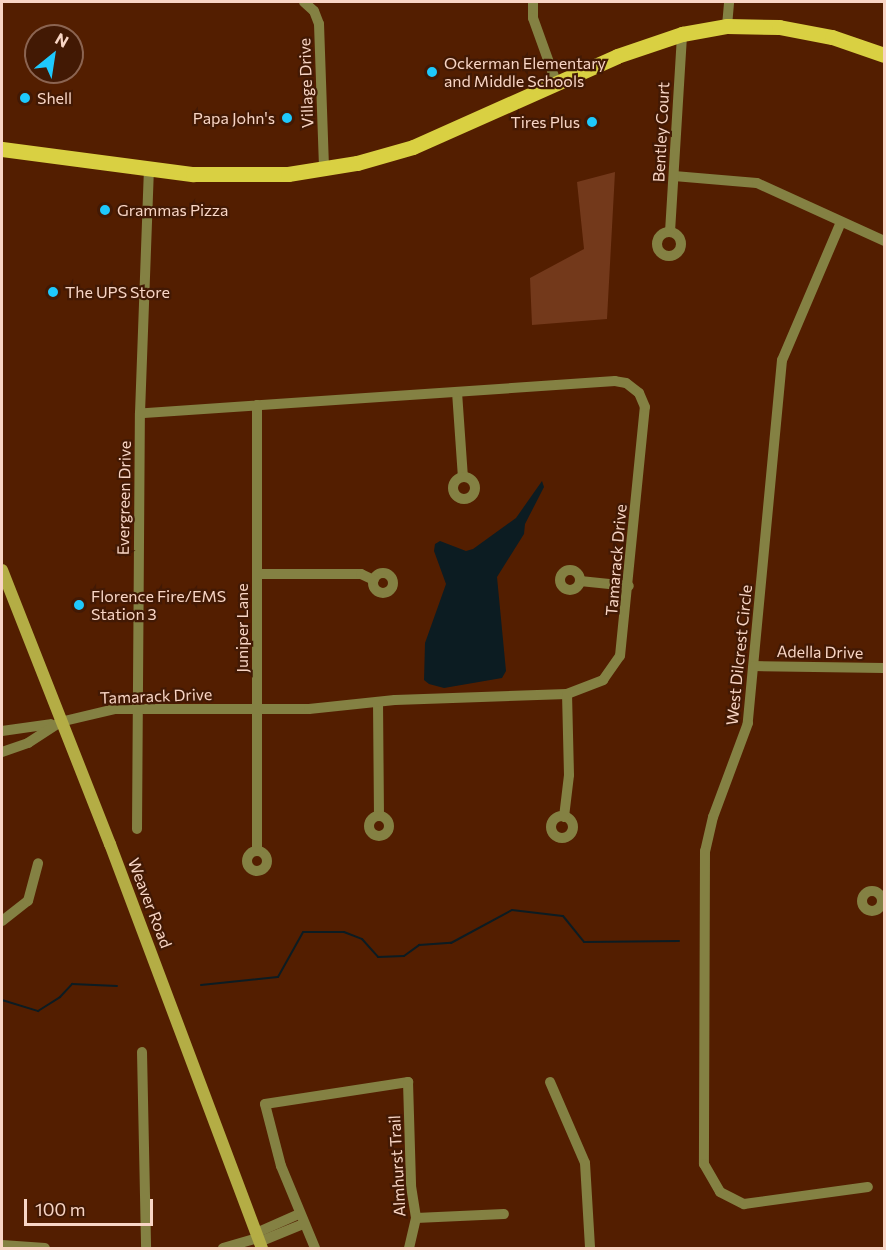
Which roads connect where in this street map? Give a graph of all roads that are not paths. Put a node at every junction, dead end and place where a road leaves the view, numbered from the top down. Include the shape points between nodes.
1 (304, 2) edge
2 (532, 2) edge
3 (729, 2) edge
4 (727, 26) junction
5 (682, 34) junction
6 (885, 55) edge
7 (555, 82) junction
8 (2, 150) edge
9 (149, 168) junction
10 (324, 170) junction
11 (674, 176) junction
12 (841, 222) junction
13 (670, 232) dead end
14 (884, 240) edge
15 (457, 392) junction
16 (257, 405) junction
17 (140, 413) junction
18 (463, 477) dead end
19 (2, 570) edge
20 (257, 574) junction
21 (374, 580) dead end
22 (580, 581) dead end
23 (628, 586) junction
24 (754, 666) junction
25 (885, 668) edge
26 (567, 694) junction
27 (378, 702) junction
28 (136, 709) junction
29 (256, 710) junction
30 (60, 722) junction
31 (2, 731) edge
32 (2, 752) edge
33 (379, 816) dead end
34 (564, 817) dead end
35 (137, 829) dead end
36 (257, 851) dead end
37 (38, 862) dead end
38 (2, 921) edge
39 (142, 1052) dead end
40 (550, 1082) dead end
41 (868, 1187) dead end
42 (504, 1214) dead end
43 (416, 1218) junction
44 (301, 1219) junction
45 (259, 1240) edge
46 (2, 1245) edge
47 (45, 1248) edge
48 (146, 1248) edge
49 (223, 1248) edge
50 (315, 1248) edge
51 (409, 1248) edge
52 (590, 1248) edge

1 - 10 street, Village Drive via 314,11 319,24
2 - 7 street
3 - 4 street
4 - 5 main road
4 - 6 main road via 808,32
5 - 7 main road
5 - 11 street, Bentley Court
7 - 10 main road via 413,147
8 - 9 main road
9 - 10 main road via 254,175
9 - 17 street, Evergreen Drive
11 - 12 street via 757,183
11 - 13 street, Bentley Court
12 - 14 street
12 - 24 street, West Dilcrest Circle via 782,360
15 - 16 street, Tamarack Drive
15 - 18 street
15 - 23 street, Tamarack Drive via 615,381 626,383 639,393 644,415
16 - 17 street, Tamarack Drive
16 - 20 street, Juniper Lane
17 - 28 street, Evergreen Drive
19 - 30 main road, Weaver Road
20 - 21 street via 361,574
20 - 29 street, Juniper Lane
22 - 23 street
23 - 26 street, Tamarack Drive via 624,640 617,663 593,687
24 - 25 street, Adella Drive
24 - 41 street, West Dilcrest Circle via 745,738 713,817 703,866 704,1164 720,1192 744,1204
26 - 27 street, Tamarack Drive
26 - 34 street via 569,765
27 - 29 street, Tamarack Drive
27 - 33 street
28 - 29 street, Tamarack Drive
28 - 30 street, Tamarack Drive via 82,714
28 - 35 street, Evergreen Drive
29 - 36 street, Juniper Lane
30 - 31 street
30 - 32 street via 28,742
30 - 45 main road, Weaver Road
37 - 38 street via 28,901
39 - 48 street
40 - 52 street via 585,1163
42 - 43 street
43 - 44 street, Almhurst Trail via 411,1186 408,1082 265,1104 281,1166
43 - 51 street, Almhurst Trail
44 - 45 street
44 - 50 street
45 - 49 street
46 - 47 street

